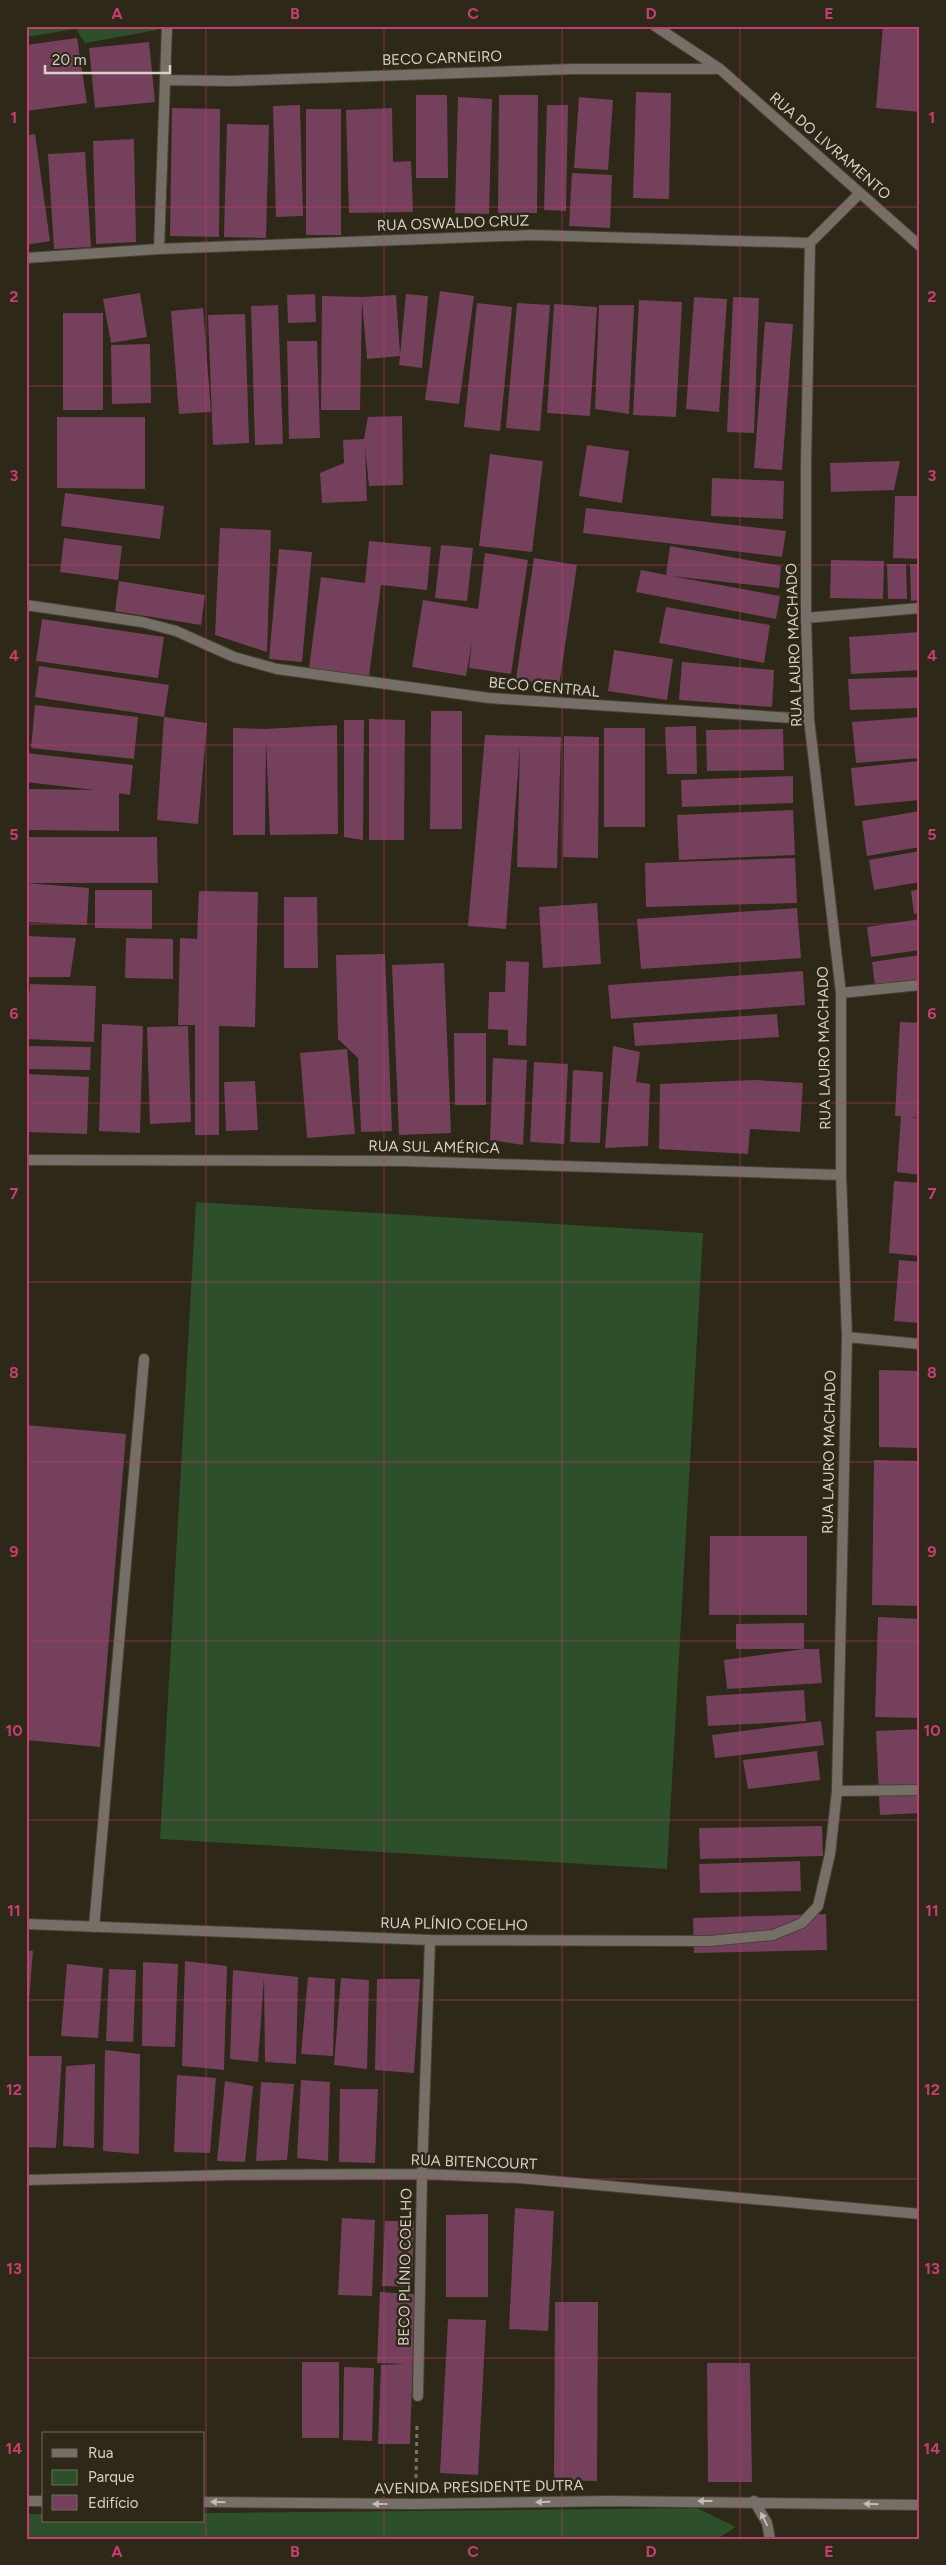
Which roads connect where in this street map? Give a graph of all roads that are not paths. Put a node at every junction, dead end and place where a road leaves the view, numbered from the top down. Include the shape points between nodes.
1 (167, 26) edge
2 (655, 26) edge
3 (720, 69) junction
4 (166, 80) junction
5 (860, 192) junction
6 (918, 243) edge
7 (810, 244) junction
8 (160, 249) junction
9 (26, 258) edge
10 (26, 605) edge
11 (920, 608) edge
12 (806, 618) junction
13 (809, 719) junction
14 (920, 985) edge
15 (841, 993) junction
16 (26, 1160) edge
17 (841, 1175) junction
18 (847, 1337) junction
19 (920, 1344) edge
20 (144, 1359) dead end
21 (920, 1790) edge
22 (837, 1791) junction
23 (830, 1854) joint
24 (26, 1924) edge
25 (94, 1927) junction
26 (430, 1940) junction
27 (422, 2174) junction
28 (26, 2180) edge
29 (920, 2214) edge
30 (418, 2396) road end
31 (26, 2501) edge
32 (42, 2501) edge
33 (754, 2501) junction
34 (205, 2502) edge
35 (920, 2505) edge
36 (770, 2539) edge

1 - 4 street
2 - 3 street, RUA DO LIVRAMENTO
3 - 4 street, BECO CARNEIRO via 574,68 230,81
3 - 5 street, RUA DO LIVRAMENTO
4 - 8 street
5 - 6 street, RUA DO LIVRAMENTO
5 - 7 street
7 - 8 street, RUA OSWALDO CRUZ via 532,235
7 - 12 street, RUA LAURO MACHADO
8 - 9 street, RUA OSWALDO CRUZ
10 - 13 street, BECO CENTRAL via 142,622 176,631 234,656 277,669 489,698
11 - 12 street
12 - 13 street, RUA LAURO MACHADO
13 - 15 street, RUA LAURO MACHADO
14 - 15 street
15 - 17 street, RUA LAURO MACHADO
16 - 17 street, RUA SUL AMÉRICA via 404,1161
17 - 18 street, RUA LAURO MACHADO
18 - 19 street
18 - 22 street, RUA LAURO MACHADO
20 - 25 street
21 - 22 street
22 - 23 street, RUA LAURO MACHADO
23 - 26 street, RUA PLÍNIO COELHO via 818,1906 802,1923 773,1934 709,1940
24 - 25 street, RUA PLÍNIO COELHO
25 - 26 street, RUA PLÍNIO COELHO
26 - 27 street, BECO PLÍNIO COELHO
27 - 28 street, RUA BITENCOURT
27 - 29 street, RUA BITENCOURT via 520,2178
27 - 30 street, BECO PLÍNIO COELHO
31 - 32 street
33 -> 34 street, AVENIDA PRESIDENTE DUTRA
35 -> 33 street, AVENIDA PRESIDENTE DUTRA
36 -> 33 street via 768,2523

